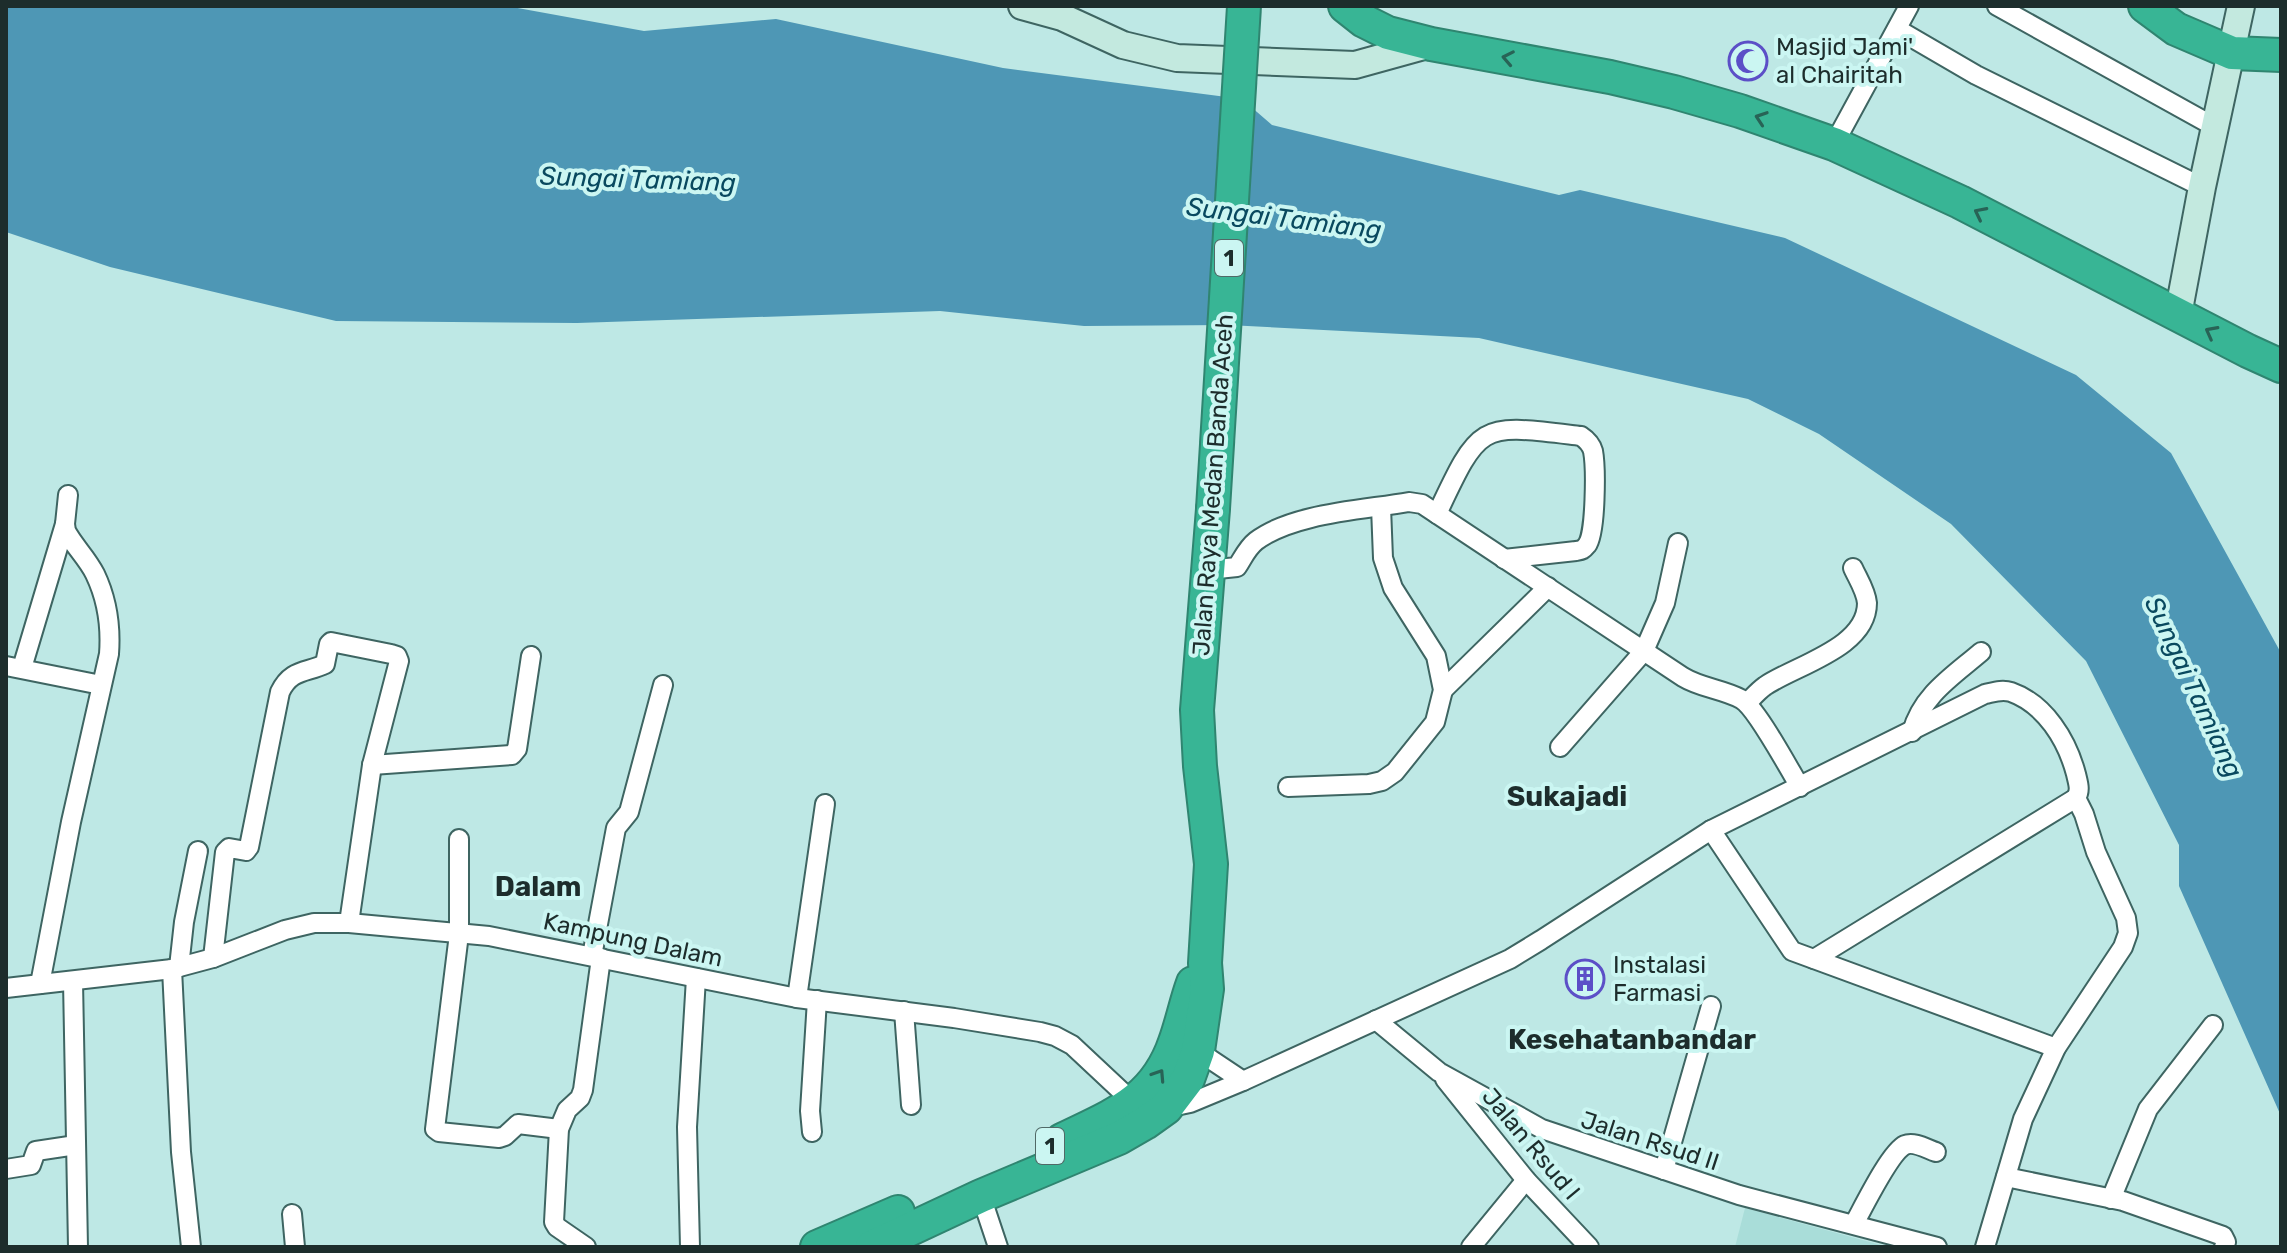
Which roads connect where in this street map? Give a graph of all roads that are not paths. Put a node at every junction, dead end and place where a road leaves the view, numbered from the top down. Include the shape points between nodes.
1 (1022, 6) edge
2 (1244, 6) edge
3 (1345, 6) edge
4 (1909, 6) edge
5 (1997, 6) edge
6 (2145, 6) edge
7 (2241, 6) edge
8 (1064, 11) edge
9 (1897, 29) junction
10 (1431, 44) junction
11 (2232, 53) junction
12 (2281, 55) edge
13 (2215, 127) junction
14 (1834, 144) junction
15 (2202, 187) junction
16 (2178, 315) junction
17 (2281, 366) edge
18 (68, 495) dead end
19 (1381, 507) junction
20 (1437, 514) junction
21 (65, 524) junction
22 (1678, 543) dead end
23 (1504, 559) junction
24 (1853, 568) dead end
25 (1208, 570) junction
26 (1548, 587) junction
27 (1644, 651) junction
28 (1981, 652) dead end
29 (531, 656) dead end
30 (14, 667) edge
31 (101, 685) junction
32 (663, 685) dead end
33 (1443, 690) junction
34 (1747, 703) junction
35 (1912, 732) junction
36 (1560, 747) dead end
37 (372, 765) junction
38 (1288, 787) dead end
39 (1800, 787) junction
40 (2076, 798) junction
41 (825, 804) dead end
42 (1711, 830) junction
43 (459, 839) dead end
44 (198, 851) dead end
45 (349, 923) junction
46 (459, 934) junction
47 (597, 957) junction
48 (213, 958) junction
49 (1814, 959) junction
50 (1205, 963) junction
51 (175, 968) junction
52 (696, 978) junction
53 (73, 981) junction
54 (40, 984) junction
55 (6, 988) edge
56 (797, 998) junction
57 (817, 1000) junction
58 (1711, 1006) dead end
59 (904, 1011) junction
60 (1376, 1020) junction
61 (2213, 1025) dead end
62 (2056, 1048) junction
63 (1198, 1051) junction
64 (1439, 1072) junction
65 (1243, 1081) junction
66 (1134, 1103) junction
67 (911, 1105) dead end
68 (1166, 1108) junction
69 (559, 1129) junction
70 (812, 1132) dead end
71 (76, 1145) junction
72 (1936, 1152) dead end
73 (6, 1169) edge
74 (1664, 1170) junction
75 (2006, 1177) junction
76 (1526, 1180) junction
77 (981, 1196) junction
78 (2111, 1199) junction
79 (292, 1214) dead end
80 (1854, 1224) junction
81 (844, 1244) edge
82 (78, 1247) edge
83 (191, 1247) edge
84 (295, 1247) edge
85 (586, 1247) edge
86 (690, 1247) edge
87 (998, 1247) edge
88 (1471, 1247) edge
89 (1589, 1247) edge
90 (1937, 1247) edge
91 (1985, 1247) edge
92 (2224, 1247) edge

1 - 8 street
2 - 25 highway, Jalan Raya Medan Banda Aceh / 1, bridge
3 - 10 highway via 1388,33
4 - 9 street
5 - 13 street
6 - 11 highway via 2176,29
7 - 11 street
8 - 10 street via 1123,45 1177,58 1355,65
9 - 14 street
9 - 15 street via 1976,75
14 -> 10 highway via 1674,92
11 - 12 highway
11 - 13 street
13 - 15 street
16 -> 14 highway via 1960,202
15 - 16 street
17 -> 16 highway
18 - 21 street
19 - 20 street via 1409,502
19 - 25 street via 1302,520 1257,540 1237,567
19 - 33 street via 1383,558 1393,588 1436,656
20 - 23 street
20 - 23 street via 1463,459 1482,437 1521,429 1586,439 1593,450 1595,495 1589,543 1582,550
21 - 30 street
21 - 31 street via 95,574 106,607 110,640
22 - 27 street via 1665,603
23 - 26 street
24 - 34 street via 1866,599 1856,634 1765,686
25 - 50 highway, Jalan Raya Medan Banda Aceh / 1 via 1197,710 1211,864
26 - 27 street
26 - 33 street
27 - 34 street via 1695,684
27 - 36 street
28 - 35 street via 1929,697
29 - 37 street via 512,755
30 - 31 street
31 - 54 street
32 - 47 street via 629,812 616,828
33 - 38 street via 1435,722 1388,777 1369,784
34 - 39 street
35 - 39 street
35 - 40 street via 1985,694 2012,693 2038,709 2063,739 2075,770
37 - 45 street
37 - 48 street via 399,659 330,642 325,664 298,672 280,692 249,847 225,852
39 - 42 street
40 - 49 street
40 - 62 street via 2128,933
41 - 56 street
42 - 49 street via 1788,948
42 - 60 street via 1520,953
43 - 46 street
44 - 51 street
45 - 46 street, Kampung Dalam
45 - 48 street, Kampung Dalam via 300,926
46 - 47 street, Kampung Dalam
46 - 69 street via 435,1129 502,1138 518,1124
47 - 52 street, Kampung Dalam
47 - 69 street via 583,1090
48 - 51 street, Kampung Dalam
49 - 62 street
50 - 63 highway, Jalan Raya Medan Banda Aceh / 1 via 1207,1002
66 -> 50 highway, Jalan Raya Medan Banda Aceh / 1 via 1166,1065 1191,986
51 - 53 street, Kampung Dalam
51 - 83 street via 181,1152
52 - 56 street, Kampung Dalam
52 - 86 street via 687,1127
53 - 54 street, Kampung Dalam
53 - 71 street
54 - 55 street, Kampung Dalam
56 - 57 street, Kampung Dalam
57 - 59 street, Kampung Dalam
57 - 70 street
58 - 74 street
59 - 66 street, Kampung Dalam via 1065,1040
59 - 67 street
60 - 64 street, Jalan Rsud II
60 - 65 street
61 - 78 street via 2148,1109
62 - 75 street via 2023,1119
63 - 65 street
63 - 68 highway, Jalan Raya Medan Banda Aceh / 1 via 1188,1079
64 - 74 street, Jalan Rsud II via 1542,1129
64 - 76 street, Jalan Rsud I
65 - 68 street
66 - 81 highway, Jalan Raya Medan Banda Aceh / 1
68 - 77 highway, Jalan Raya Medan Banda Aceh / 1 via 1119,1138
69 - 85 street via 554,1222
71 - 73 street via 36,1151 31,1165
71 - 82 street
72 - 80 street via 1910,1144 1902,1147
74 - 80 street, Jalan Rsud II
75 - 78 street
75 - 91 street
76 - 88 street
76 - 89 street, Jalan Rsud I
77 - 81 highway, Jalan Raya Medan Banda Aceh / 1
77 - 87 street
78 - 92 street via 2218,1233 2225,1238
79 - 84 street
80 - 90 street, Jalan Rsud II

